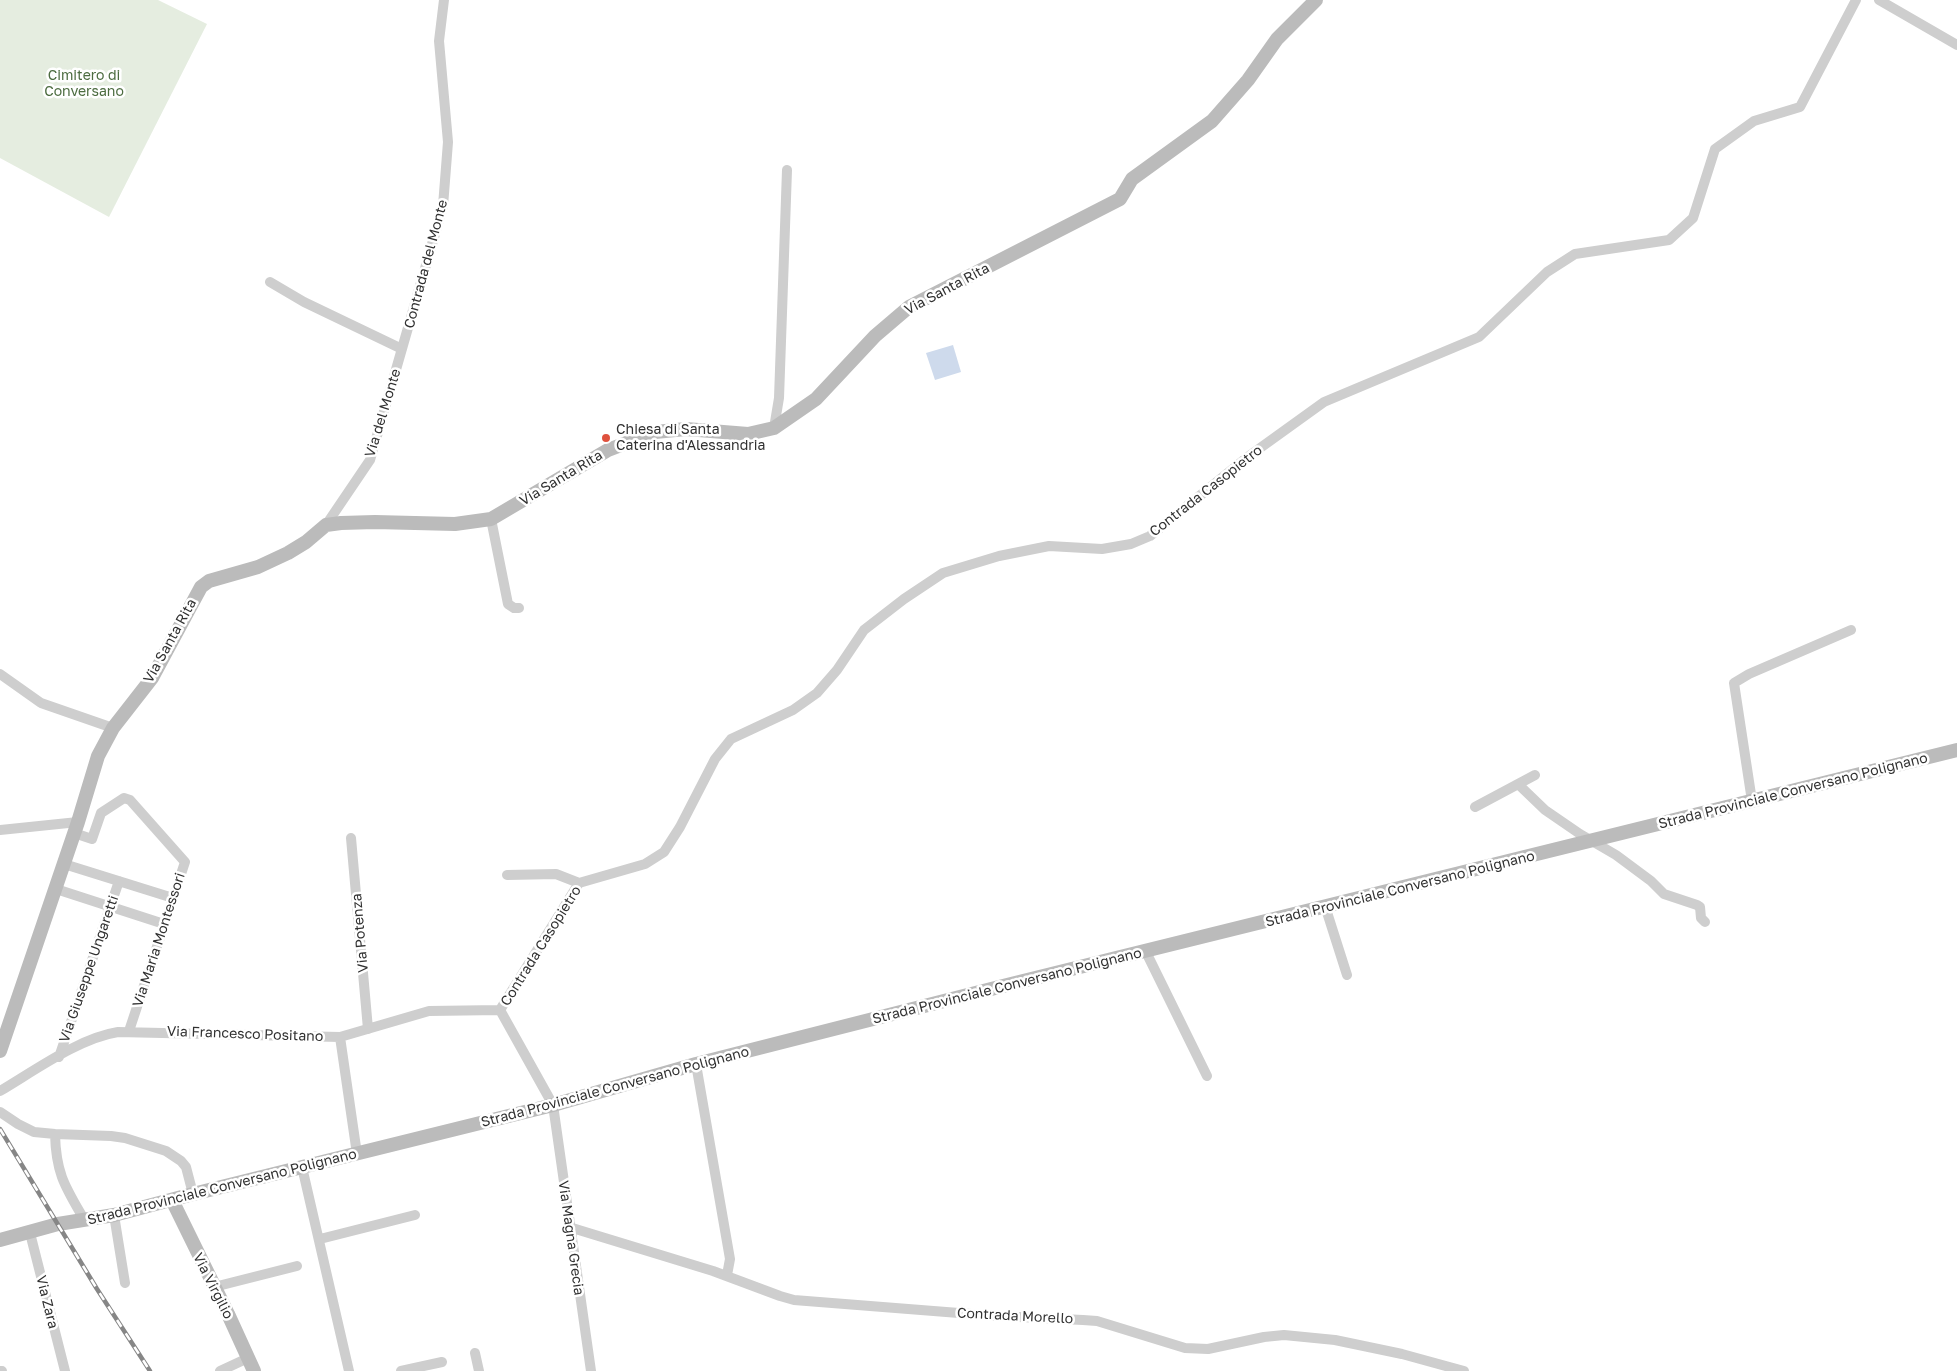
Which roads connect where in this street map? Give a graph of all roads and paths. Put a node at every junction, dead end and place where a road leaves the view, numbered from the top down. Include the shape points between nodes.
1 (444, 0) edge
2 (1316, 0) edge
3 (1856, 0) edge
4 (1879, 0) edge
5 (1957, 45) edge
6 (787, 170) dead end
7 (270, 282) dead end
8 (402, 349) junction
9 (774, 428) junction
10 (491, 518) junction
11 (326, 525) junction
12 (519, 608) dead end
13 (1851, 630) dead end
14 (0, 674) edge
15 (113, 728) junction
16 (1957, 750) edge
17 (1535, 775) dead end
18 (1518, 785) junction
19 (1752, 801) junction
20 (1475, 807) dead end
21 (76, 828) junction
22 (0, 830) edge
23 (351, 838) dead end
24 (1594, 841) junction
25 (64, 864) junction
26 (507, 875) dead end
27 (119, 881) junction
28 (579, 883) junction
29 (56, 889) junction
30 (173, 898) junction
31 (110, 906) junction
32 (1325, 906) junction
33 (1705, 922) dead end
34 (164, 924) junction
35 (1146, 952) junction
36 (1347, 975) dead end
37 (500, 1010) junction
38 (368, 1029) junction
39 (129, 1031) junction
40 (340, 1037) junction
41 (0, 1051) edge
42 (59, 1056) junction
43 (696, 1064) junction
44 (1207, 1076) dead end
45 (0, 1091) edge
46 (553, 1105) junction
47 (0, 1112) edge
48 (55, 1134) junction
49 (357, 1154) junction
50 (302, 1167) junction
51 (192, 1194) junction
52 (172, 1200) junction
53 (114, 1215) junction
54 (415, 1215) dead end
55 (85, 1222) junction
56 (569, 1227) junction
57 (30, 1232) junction
58 (320, 1239) junction
59 (0, 1240) edge
60 (297, 1266) dead end
61 (727, 1275) junction
62 (126, 1284) dead end
63 (214, 1287) junction
64 (475, 1353) dead end
65 (248, 1358) junction
66 (442, 1362) dead end
67 (65, 1371) edge
68 (220, 1371) edge
69 (254, 1371) edge
70 (350, 1371) edge
71 (401, 1371) edge
72 (479, 1371) edge
73 (591, 1371) edge
74 (1464, 1371) edge

1 - 8 street, Contrada del Monte via 439,41 448,142 445,190 437,231
2 - 9 main road, Via Santa Rita via 1277,39 1248,80 1212,121 1132,179 1120,199 909,307 875,336 816,399
3 - 28 street, Contrada Casopietro via 1800,108 1754,122 1715,149 1693,218 1669,240 1575,254 1547,272 1479,337 1324,402 1249,456 1150,536 1131,544 1102,549 1049,546 943,573 864,630 817,693 793,710 731,739 715,759 664,852 645,864
4 - 5 street
6 - 9 street via 779,398
7 - 8 street
8 - 11 street, Via del Monte via 370,460
9 - 10 main road, Via Santa Rita via 748,434 686,429 655,432 608,450
10 - 11 main road, Via Santa Rita via 455,524 376,522
10 - 12 street via 508,604
11 - 15 main road, Via Santa Rita via 288,554 200,587 152,678
13 - 19 street via 1734,683
14 - 15 street via 42,702
15 - 21 main road, Via Santa Rita via 98,756
16 - 19 main road, Strada Provinciale Conversano Polignano
17 - 18 street
18 - 20 street
18 - 24 street via 1545,810
19 - 24 main road, Strada Provinciale Conversano Polignano
21 - 22 street
21 - 25 main road, Via Santa Rita
21 - 30 street, Via Maria Montessori via 92,840 101,813 124,798 130,800 185,862
23 - 38 street, Via Potenza
24 - 32 main road, Strada Provinciale Conversano Polignano
24 - 33 street via 1651,881 1664,894 1700,907 1701,918
25 - 27 street
25 - 29 main road, Via Santa Rita
26 - 28 street via 556,874
27 - 30 street
27 - 31 street, Via Giuseppe Ungaretti
28 - 37 street, Contrada Casopietro
29 - 31 street
29 - 41 main road, Via Santa Rita
30 - 34 street, Via Maria Montessori
31 - 34 street
31 - 42 street, Via Giuseppe Ungaretti
32 - 35 main road, Strada Provinciale Conversano Polignano
32 - 36 street
34 - 39 street, Via Maria Montessori
35 - 43 main road, Strada Provinciale Conversano Polignano
35 - 44 street
37 - 38 street, Via Francesco Positano via 429,1011
37 - 46 street, Contrada Casopietro
38 - 40 street, Via Francesco Positano
39 - 40 street, Via Francesco Positano
39 - 42 street, Via Francesco Positano via 95,1037
40 - 49 street
42 - 45 street, Via Francesco Positano
43 - 46 main road, Strada Provinciale Conversano Polignano
43 - 61 street via 730,1259
46 - 49 main road, Strada Provinciale Conversano Polignano
46 - 56 street, Via Magna Grecia
47 - 48 street via 28,1130
48 - 51 street via 125,1138 166,1151 186,1168
48 - 55 street via 55,1155 62,1182
49 - 50 main road, Strada Provinciale Conversano Polignano
50 - 51 main road, Strada Provinciale Conversano Polignano
50 - 58 street
51 - 52 main road, Strada Provinciale Conversano Polignano
52 - 53 main road, Strada Provinciale Conversano Polignano
52 - 63 main road, Via Virgilio
53 - 55 main road, Strada Provinciale Conversano Polignano
53 - 62 street
54 - 58 street
55 - 57 main road, Strada Provinciale Conversano Polignano via 58,1224
56 - 61 street, Contrada Morello
56 - 73 street, Via Magna Grecia
57 - 59 main road, Strada Provinciale Conversano Polignano
57 - 67 street, Via Zara
58 - 70 street
60 - 63 street
61 - 74 street, Contrada Morello via 780,1296 818,1303 1097,1321 1185,1348 1208,1349 1264,1336 1312,1337 1402,1354
63 - 65 main road, Via Virgilio
64 - 72 street
65 - 68 street
65 - 69 main road, Via Virgilio
66 - 71 street

